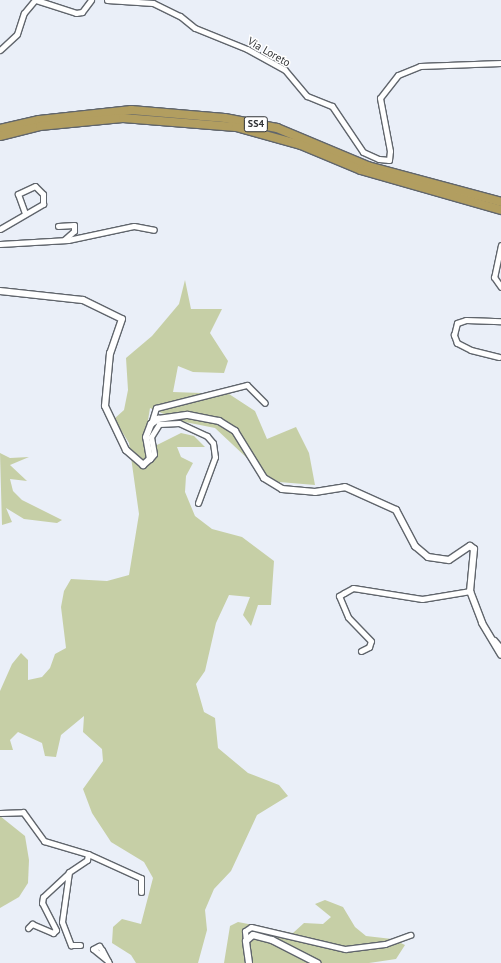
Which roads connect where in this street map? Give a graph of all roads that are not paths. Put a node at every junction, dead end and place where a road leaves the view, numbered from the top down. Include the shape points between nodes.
1 (36, 0) edge
2 (91, 0) edge
3 (107, 0) edge
4 (0, 50) edge
5 (501, 63) edge
6 (0, 129) edge
7 (0, 136) edge
8 (501, 202) edge
9 (501, 210) edge
10 (25, 213) junction
11 (58, 226) dead end
12 (0, 229) edge
13 (154, 230) dead end
14 (64, 240) junction
15 (501, 245) edge
16 (0, 246) edge
17 (501, 287) edge
18 (0, 291) edge
19 (501, 321) edge
20 (499, 357) dead end
21 (265, 403) dead end
22 (151, 424) junction
23 (150, 459) junction
24 (198, 503) dead end
25 (470, 591) junction
26 (492, 638) junction
27 (501, 648) edge
28 (361, 651) dead end
29 (501, 655) edge
30 (0, 813) edge
31 (88, 854) junction
32 (68, 874) junction
33 (142, 892) dead end
34 (28, 928) dead end
35 (410, 935) dead end
36 (246, 941) junction
37 (80, 945) dead end
38 (249, 963) edge
39 (317, 963) edge

1 - 2 street via 76,12 82,12
1 - 4 street via 30,3 18,30
3 - 5 street, Via Loreto via 152,3 180,16 195,28 247,49 285,70 307,96 332,106 363,152 379,160 389,160 390,151 380,98 398,75 420,66
6 - 8 highway, SS4 via 39,120 131,110 225,118 277,128 368,166
7 - 9 highway, SS4 via 40,126 123,118 236,127 301,145 361,170
10 - 10 street via 43,204 43,194 35,186 18,194
10 - 12 street
11 - 14 street via 74,225 74,231
13 - 14 street via 134,226
14 - 16 street
15 - 17 street via 494,277
18 - 23 street via 83,300 122,319 110,354 105,406 108,418 134,460 143,465
19 - 20 street via 466,320 457,324 454,335 457,343 470,350
21 - 22 street via 247,385 156,408
22 - 23 street via 146,437
22 - 25 street via 165,416 188,415 219,421 235,431 264,478 282,489 315,492 345,487 396,510 415,546 428,557 449,560 470,546 474,552
23 - 24 street via 154,454 151,437 159,424 179,423 207,436 213,443 215,457
25 - 26 street via 482,623
25 - 28 street via 422,599 353,588 339,596 348,617 371,641
26 - 27 street
26 - 29 street
30 - 31 street via 23,812 44,841
31 - 32 street via 87,860
31 - 33 street via 141,878
32 - 34 street via 44,897 42,903 56,930 53,933 32,924
32 - 37 street via 62,922 71,945
35 - 36 street via 385,944 345,949 251,927 245,931
36 - 38 street
36 - 39 street via 253,934 262,936

